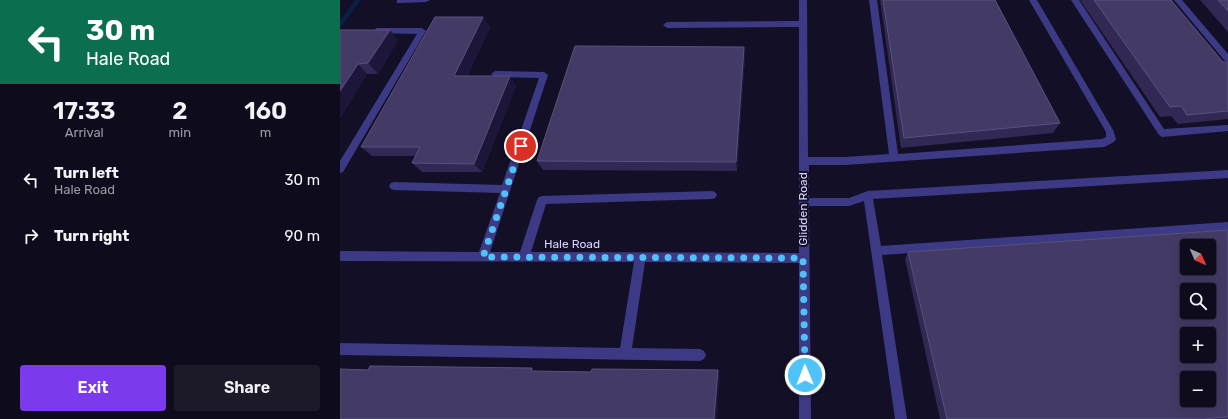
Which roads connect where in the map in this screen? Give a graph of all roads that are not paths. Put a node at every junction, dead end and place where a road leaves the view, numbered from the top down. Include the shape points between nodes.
1 (426, 0) edge
2 (803, 0) edge
3 (873, 0) edge
4 (1033, 0) edge
5 (1075, 0) edge
6 (1178, 0) edge
7 (400, 1) edge
8 (802, 24) junction
9 (667, 25) dead end
10 (368, 31) edge
11 (1228, 59) edge
12 (495, 74) edge
13 (1228, 128) edge
14 (894, 157) junction
15 (803, 161) junction
16 (340, 169) edge
17 (1228, 174) edge
18 (394, 186) dead end
19 (506, 189) junction
20 (712, 195) dead end
21 (868, 195) junction
22 (803, 202) junction
23 (1228, 226) edge
24 (876, 251) junction
25 (340, 256) edge
26 (483, 257) junction
27 (524, 257) junction
28 (640, 257) junction
29 (803, 258) junction
30 (340, 349) edge
31 (625, 354) junction
32 (700, 355) dead end
33 (805, 419) edge
34 (901, 419) edge

1 - 7 street
2 - 8 street, Glidden Road
3 - 14 street
4 - 14 street via 1110,132 1111,139 1104,143
5 - 13 street via 1162,133
6 - 11 street
8 - 9 street
8 - 15 street, Glidden Road
10 - 16 street via 422,31
12 - 19 street via 544,75
14 - 15 street
15 - 22 street, Glidden Road
17 - 21 street
18 - 19 street
19 - 26 street
20 - 27 street via 542,200
21 - 22 street via 848,202
21 - 24 street
22 - 29 street, Glidden Road
23 - 24 street
24 - 34 street
25 - 26 street, Hale Road
26 - 27 street, Hale Road
27 - 28 street, Hale Road
28 - 29 street, Hale Road
28 - 31 street
29 - 33 street, Glidden Road
30 - 31 street
31 - 32 street

